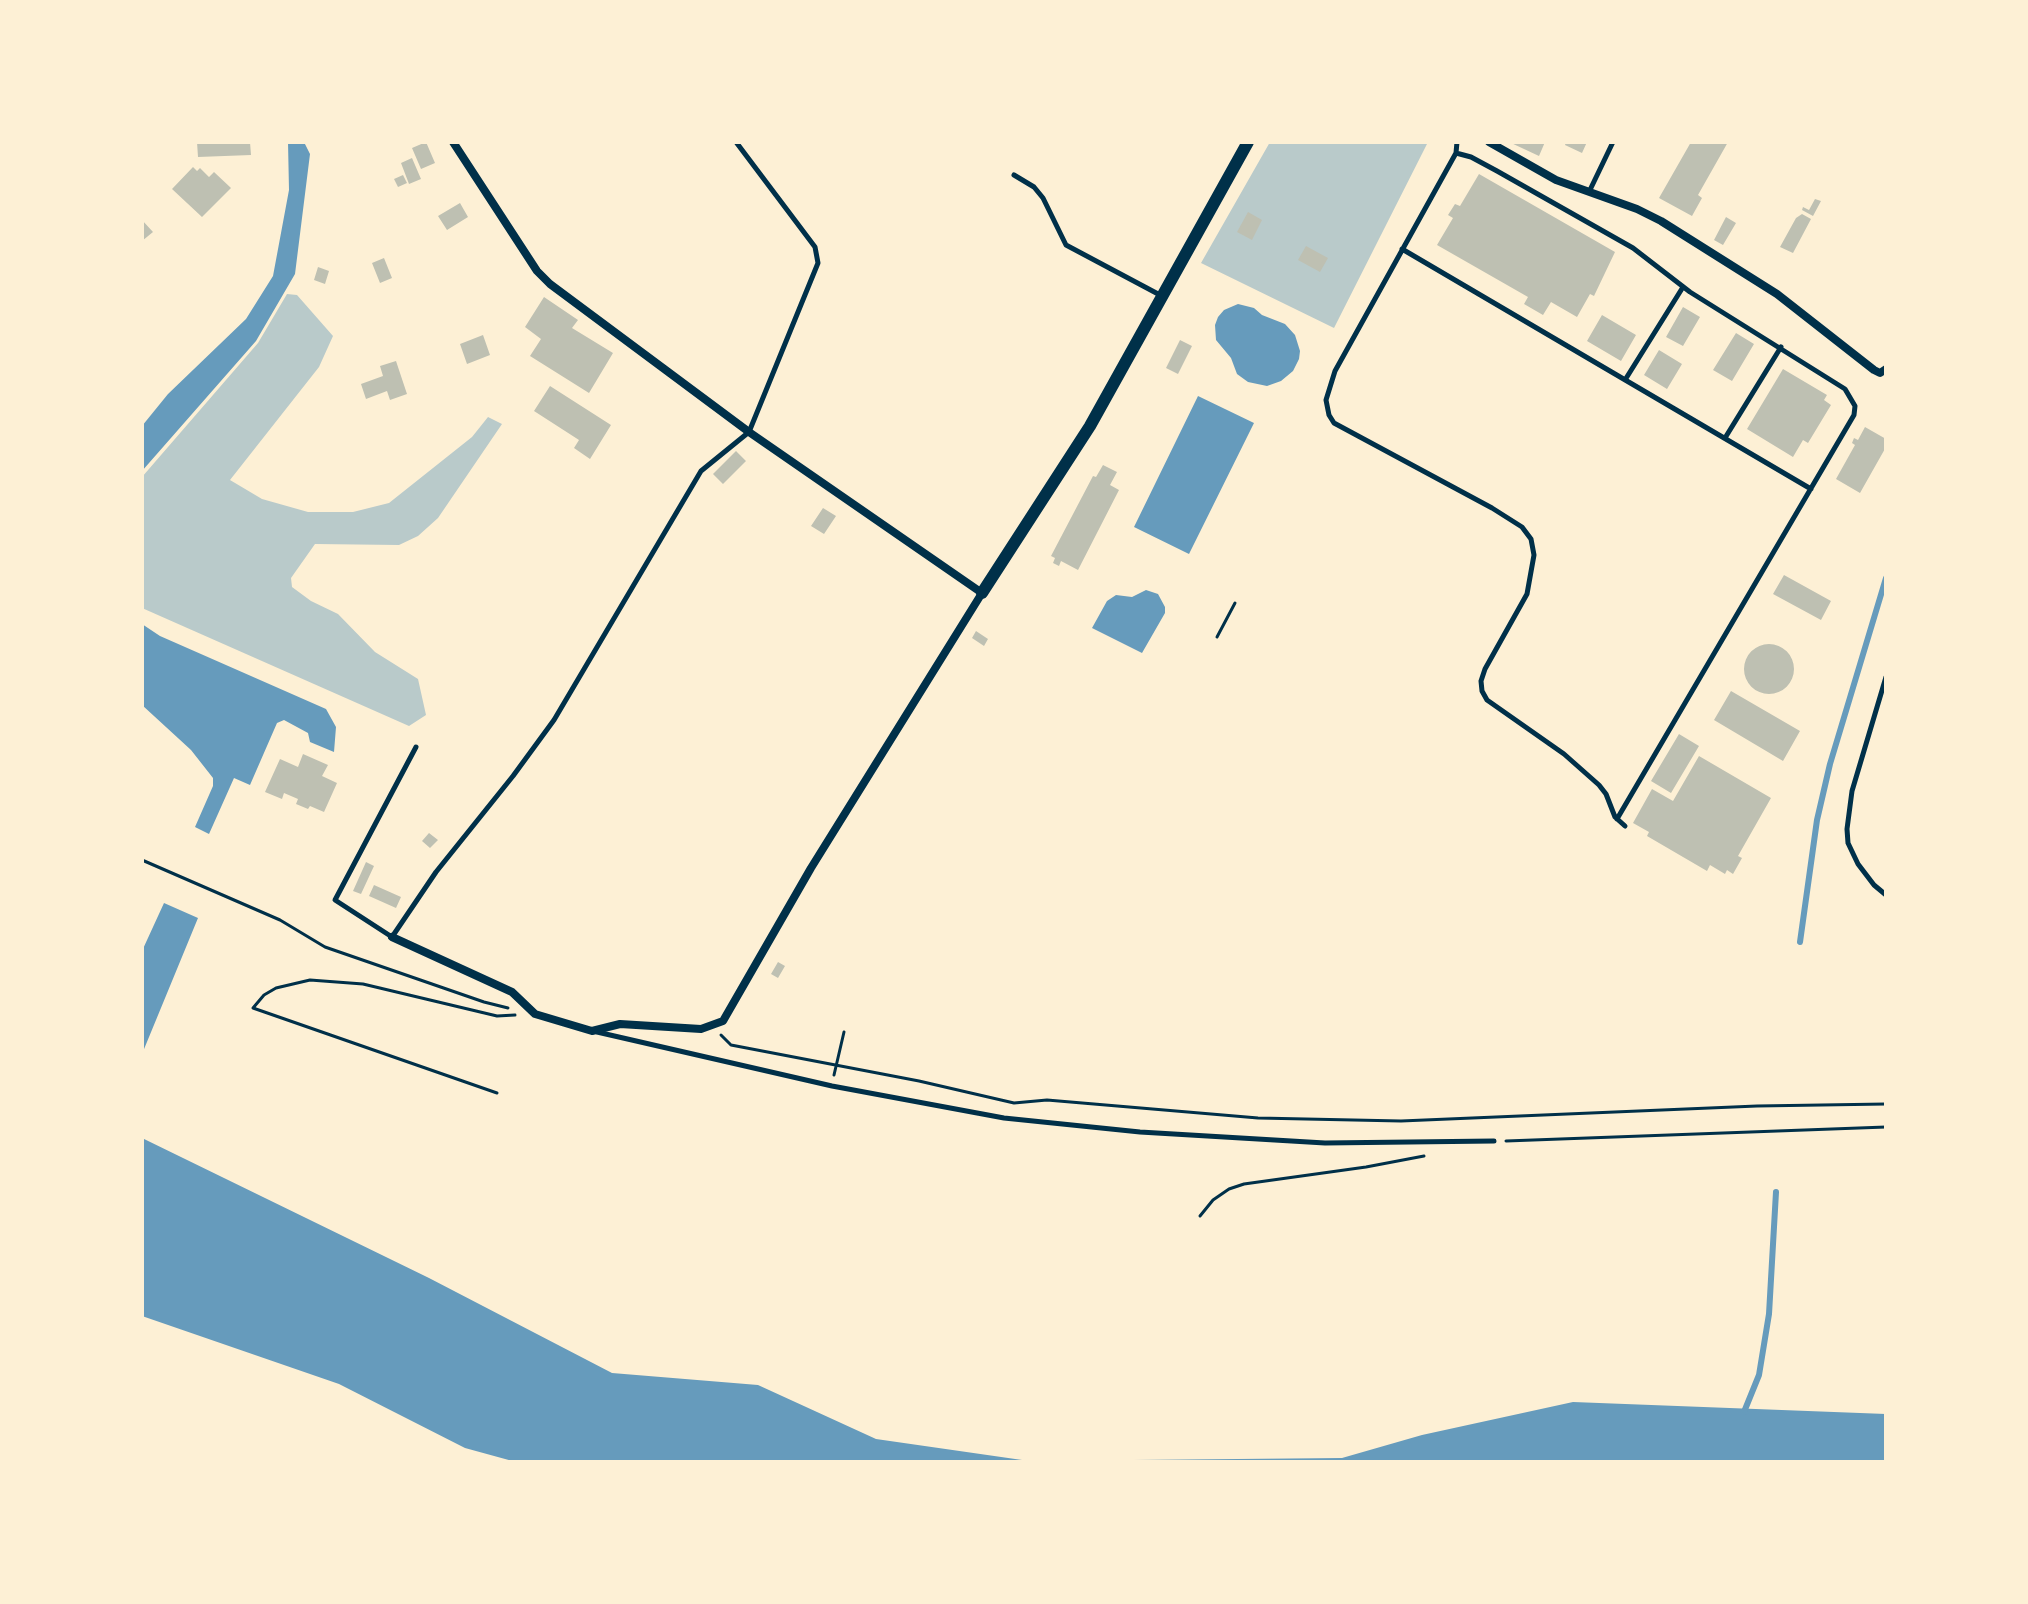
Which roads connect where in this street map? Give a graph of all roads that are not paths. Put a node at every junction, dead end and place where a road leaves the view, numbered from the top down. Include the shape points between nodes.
1 (453, 142) edge
2 (736, 142) edge
3 (1248, 142) edge
4 (1457, 142) edge
5 (1489, 142) edge
6 (1613, 142) edge
7 (1456, 153) junction
8 (1014, 175) dead end
9 (1589, 192) junction
10 (1402, 249) junction
11 (1683, 287) junction
12 (1161, 296) junction
13 (1781, 347) junction
14 (1886, 369) edge
15 (1625, 380) junction
16 (749, 432) junction
17 (1725, 438) junction
18 (1811, 489) junction
19 (982, 593) junction
20 (1886, 677) edge
21 (416, 747) dead end
22 (1617, 819) junction
23 (1625, 826) dead end
24 (1886, 895) edge
25 (392, 937) junction
26 (592, 1031) junction
27 (1494, 1141) road end

1 - 16 street via 550,284
2 - 16 lane via 815,247 818,263
3 - 12 street
4 - 7 lane
5 - 9 street via 1540,172
6 - 9 lane
7 - 10 lane
7 - 11 lane via 1619,240
8 - 12 lane via 1043,198 1066,245
9 - 14 street via 1661,221 1777,294 1874,370
10 - 15 lane
10 - 22 lane via 1335,371 1326,400 1329,415 1334,423 1492,508 1531,539 1534,555 1527,594 1485,669 1482,691 1599,785
11 - 13 lane
11 - 15 lane
12 - 19 street via 1090,426
13 - 17 lane
13 - 18 lane via 1845,389 1855,406
15 - 17 lane
16 - 19 street
16 - 25 lane via 701,471 554,720
17 - 18 lane
18 - 22 lane
19 - 26 street via 723,1021 701,1029 620,1024
20 - 24 lane via 1852,791 1847,829 1858,864
21 - 25 lane via 335,900
22 - 23 lane
25 - 26 street via 512,992 535,1014
26 - 27 lane via 832,1086 1004,1118 1325,1143

